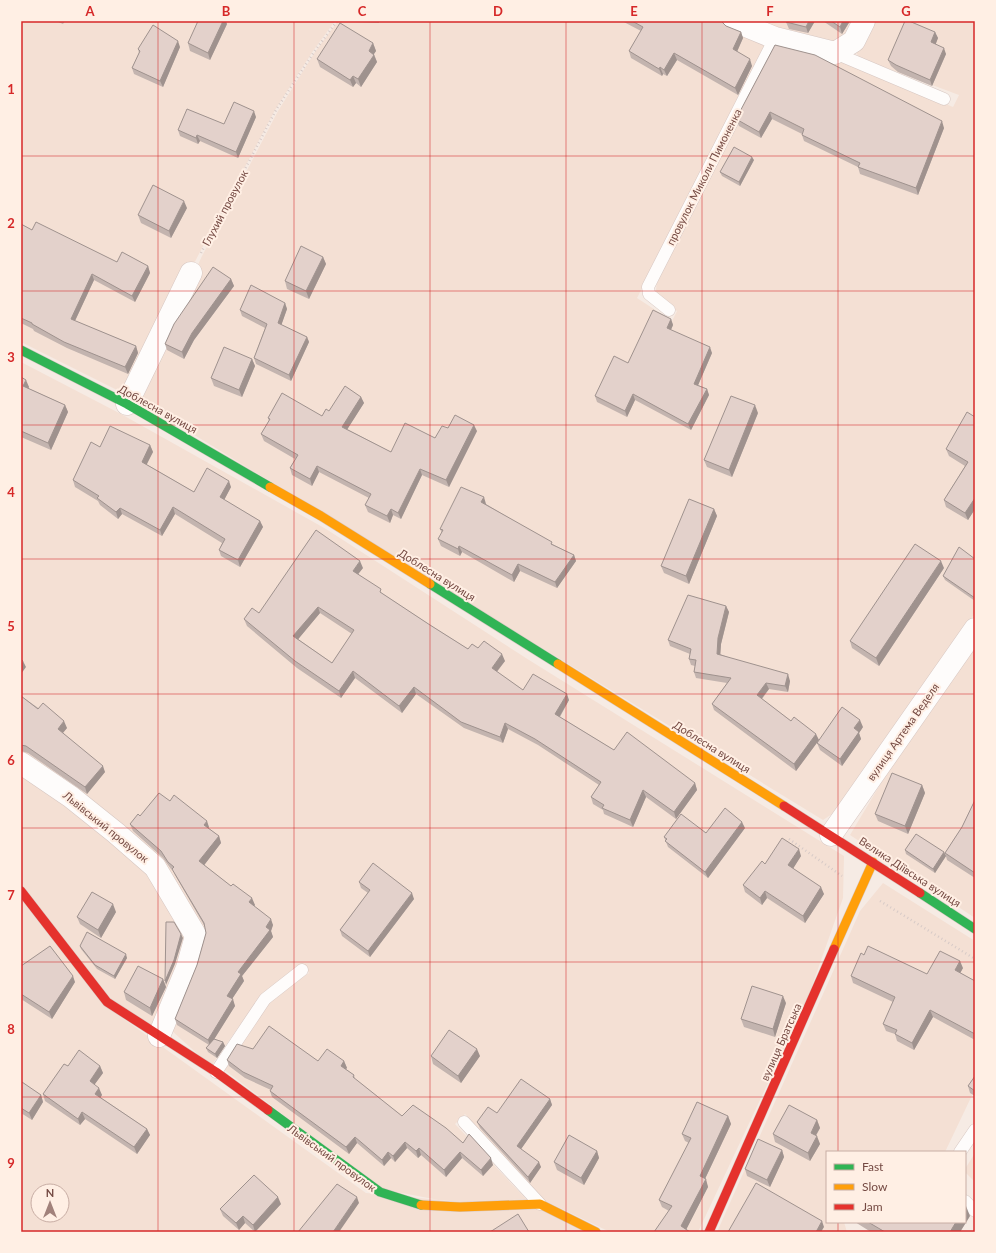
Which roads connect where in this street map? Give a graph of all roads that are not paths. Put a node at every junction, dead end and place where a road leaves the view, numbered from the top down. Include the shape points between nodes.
1 (734, 21) edge
2 (864, 21) edge
3 (775, 38) junction
4 (835, 53) junction
5 (944, 99) dead end
6 (191, 273) road end
7 (669, 310) dead end
8 (21, 350) edge
9 (127, 404) junction
10 (975, 629) edge
11 (21, 763) edge
12 (831, 835) junction
13 (873, 862) junction
14 (21, 891) edge
15 (975, 929) edge
16 (302, 970) dead end
17 (159, 1036) junction
18 (216, 1072) junction
19 (464, 1122) dead end
20 (975, 1130) edge
21 (961, 1151) edge
22 (966, 1203) edge
23 (540, 1204) junction
24 (975, 1211) edge
25 (596, 1232) edge
26 (709, 1232) edge

1 - 3 street
2 - 4 street via 854,41
3 - 4 street
3 - 7 lane, провулок Миколи Пимоненка via 648,287 649,294
4 - 5 lane
6 - 9 street
8 - 9 street, Доблесна вулиця
9 - 12 street, Доблесна вулиця via 321,516
10 - 12 street, вулиця Артема Веделя
11 - 17 street, Львівський провулок via 105,824 155,868 196,936 187,968
12 - 13 street, Велика Діївська вулиця
13 - 15 street, Велика Діївська вулиця
13 - 26 street, вулиця Братська
14 - 17 street, Львівський провулок via 107,1002
16 - 18 lane via 265,999
17 - 18 street, Львівський провулок
18 - 23 street, Львівський провулок via 380,1192 423,1205 460,1207
19 - 23 lane
20 - 21 lane
22 - 24 lane
23 - 25 street, Львівський провулок

